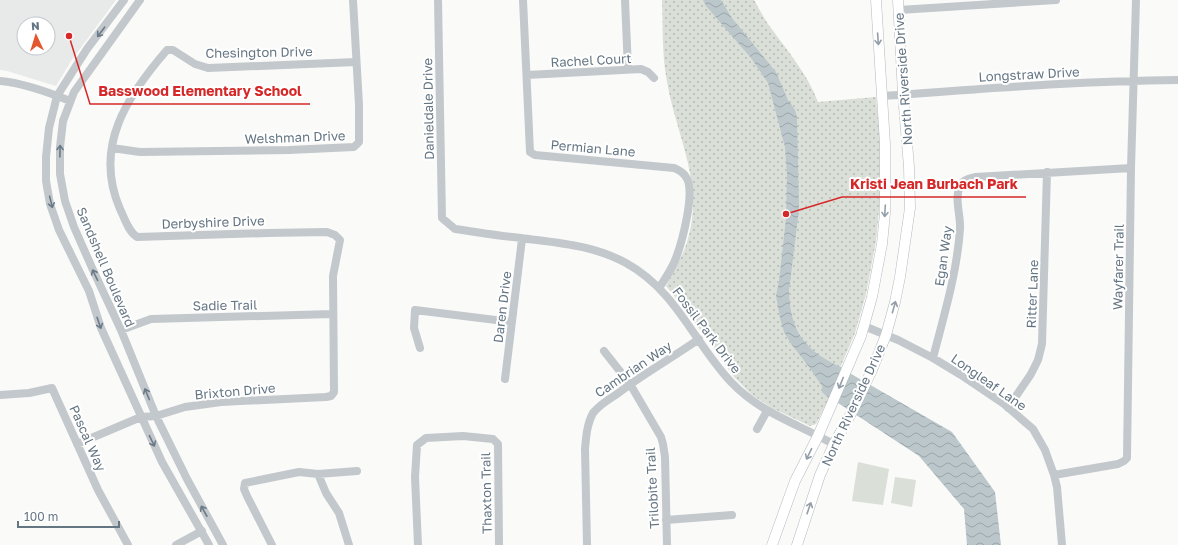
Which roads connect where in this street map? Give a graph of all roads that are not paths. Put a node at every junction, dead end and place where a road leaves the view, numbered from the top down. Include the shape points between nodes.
1 (124, 0) edge
2 (140, 0) edge
3 (353, 0) edge
4 (438, 0) edge
5 (523, 0) edge
6 (625, 0) edge
7 (876, 0) edge
8 (1056, 0) edge
9 (1136, 0) edge
10 (898, 5) edge
11 (167, 50) joint
12 (356, 62) junction
13 (628, 69) junction
14 (527, 75) junction
15 (654, 78) dead end
16 (1134, 80) junction
17 (1178, 80) edge
18 (0, 81) edge
19 (903, 94) junction
20 (57, 96) junction
21 (882, 96) junction
22 (70, 101) junction
23 (112, 148) junction
24 (1131, 168) junction
25 (1047, 172) junction
26 (442, 218) joint
27 (522, 239) junction
28 (659, 288) junction
29 (332, 314) junction
30 (512, 322) junction
31 (864, 326) junction
32 (121, 330) junction
33 (886, 334) junction
34 (699, 339) junction
35 (420, 348) dead end
36 (604, 351) dead end
37 (933, 358) junction
38 (505, 379) dead end
39 (630, 384) junction
40 (0, 395) edge
41 (331, 396) joint
42 (1008, 408) junction
43 (767, 411) junction
44 (156, 416) junction
45 (141, 417) junction
46 (756, 429) dead end
47 (818, 436) junction
48 (77, 444) junction
49 (834, 444) junction
50 (357, 471) dead end
51 (318, 474) junction
52 (1054, 475) junction
53 (732, 515) dead end
54 (666, 520) junction
55 (202, 531) junction
56 (128, 545) edge
57 (176, 545) edge
58 (209, 545) edge
59 (223, 545) edge
60 (272, 545) edge
61 (349, 545) edge
62 (418, 545) edge
63 (499, 545) edge
64 (587, 545) edge
65 (667, 545) edge
66 (772, 545) edge
67 (797, 545) edge
68 (1062, 545) edge

1 -> 20 street, Sandshell Boulevard via 87,49
2 - 22 street, Sandshell Boulevard via 91,67
3 - 12 street, Welshman Drive
4 - 26 street, Danieldale Drive
5 - 14 street, Permian Lane
6 - 13 street
7 -> 21 main road, North Riverside Drive
8 - 10 street
9 - 16 street, Wayfarer Trail
10 - 19 main road, North Riverside Drive
11 - 12 street, Chesington Drive via 173,50 195,64 208,68
11 - 23 street, Derbyshire Drive via 129,100 118,122
12 - 23 street, Welshman Drive via 359,142 354,147 140,152
13 - 14 street, Rachel Court
13 - 15 street, Rachel Court via 645,70
14 - 28 street, Permian Lane via 529,150 532,154 667,167 680,170 687,178 688,207 683,237 675,260
16 - 17 street, Longstraw Drive
16 - 19 street, Longstraw Drive
16 - 24 street, Wayfarer Trail
18 - 20 street
19 - 21 street, Longstraw Drive
33 -> 19 main road, North Riverside Drive via 900,277 910,208
20 - 22 street
20 -> 45 street, Sandshell Boulevard via 49,128 46,157 46,181 50,204
21 -> 31 main road, North Riverside Drive via 886,144 885,213 882,244
32 -> 22 street, Sandshell Boulevard via 74,227 65,201 60,174 60,147 63,121
23 - 29 street, Derbyshire Drive via 110,168 117,202 131,233 137,237 327,232 335,235 340,240 332,276
24 - 25 street, Egan Way
24 - 52 street, Wayfarer Trail via 1127,458 1118,464
25 - 37 street, Egan Way via 975,177 965,180 960,186 960,228 955,270
25 - 42 street, Ritter Lane via 1042,344 1031,374
26 - 27 street, Fossil Park Drive via 455,229
27 - 28 street, Fossil Park Drive via 564,243 605,253 633,267
27 - 30 street, Daren Drive
28 - 34 street, Fossil Park Drive
29 - 32 street, Sadie Trail via 151,319
29 - 41 street, Derbyshire Drive via 334,392
30 - 35 street via 415,310 414,328
30 - 38 street, Daren Drive
31 - 33 street, Longleaf Lane
31 -> 47 main road, North Riverside Drive
44 -> 32 street, Sandshell Boulevard
33 - 37 street, Longleaf Lane
33 - 49 main road, North Riverside Drive via 872,370
34 - 39 street, Cambrian Way
34 - 43 street, Fossil Park Drive via 730,381 747,398
36 - 39 street, Trilobite Trail
37 - 42 street, Longleaf Lane
39 - 54 street, Trilobite Trail via 663,444
39 - 64 street, Cambrian Way via 592,414 586,434
40 - 48 street, Pascal Way via 52,388
41 - 44 street, Brixton Drive via 222,402 186,407
42 - 52 street, Longleaf Lane via 1033,429 1045,450
43 - 46 street
43 - 47 street, Fossil Park Drive
44 - 45 street, Brixton Drive
59 -> 44 street, Sandshell Boulevard
45 - 48 street, Brixton Drive
45 -> 55 street, Sandshell Boulevard via 171,480
47 - 49 street, Fossil Park Drive
47 -> 66 main road, North Riverside Drive via 796,481
48 - 56 street, Pascal Way
67 -> 49 main road, North Riverside Drive via 820,474
50 - 51 street
51 - 60 street via 299,472 244,483 247,496
51 - 61 street via 339,513
52 - 68 street, Longleaf Lane
53 - 54 street
54 - 65 street, Trilobite Trail
55 - 57 street
55 - 58 street, Sandshell Boulevard
62 - 63 street, Thaxton Trail via 415,477 417,445 426,438 463,436 493,439 498,444

